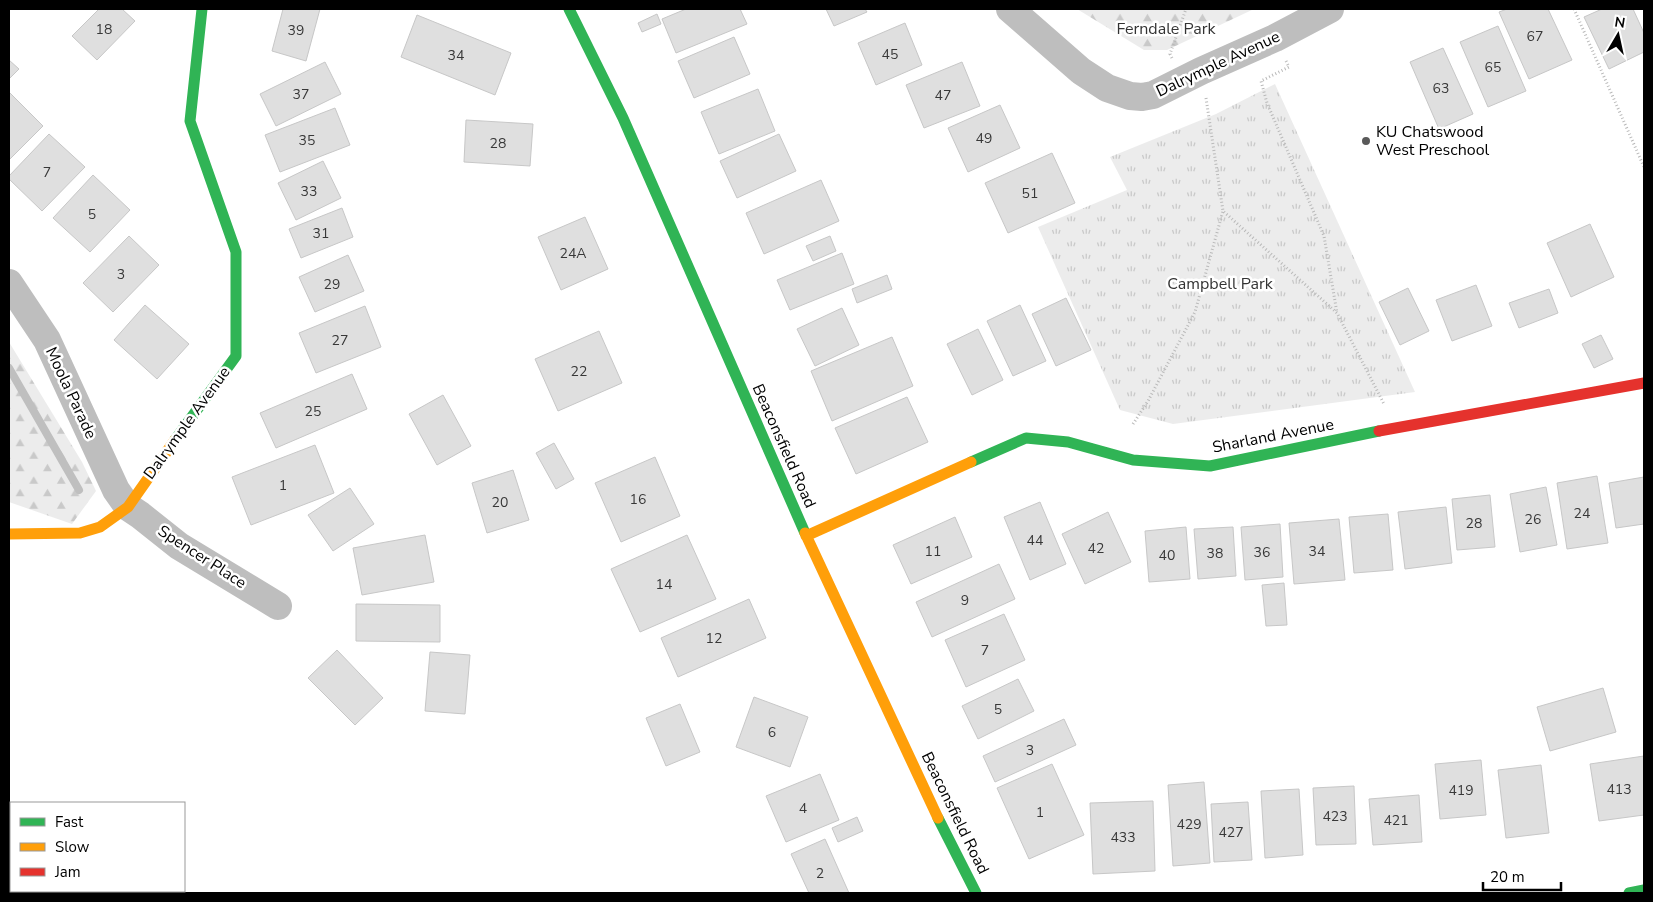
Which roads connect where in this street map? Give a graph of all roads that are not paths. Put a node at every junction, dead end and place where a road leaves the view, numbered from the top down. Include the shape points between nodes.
1 (202, 9) edge
2 (569, 9) edge
3 (1010, 9) edge
4 (1330, 9) edge
5 (9, 283) edge
6 (1644, 383) edge
7 (128, 507) junction
8 (9, 534) edge
9 (806, 536) junction
10 (278, 606) dead end
11 (1644, 890) edge
12 (976, 893) edge
13 (1629, 893) edge

1 - 7 street, Dalrymple Avenue via 190,121 236,252 236,356
2 - 9 street, Beaconsfield Road via 622,118
3 - 4 street, Dalrymple Avenue via 1081,71 1107,88 1142,97 1275,38
5 - 7 street, Moola Parade via 47,340 116,490
6 - 9 street, Sharland Avenue via 1210,466 1133,460 1068,442 1026,438
7 - 8 street, Dalrymple Avenue via 100,527 80,533
7 - 10 street, Spencer Place via 194,556
9 - 12 street, Beaconsfield Road
11 - 13 street

